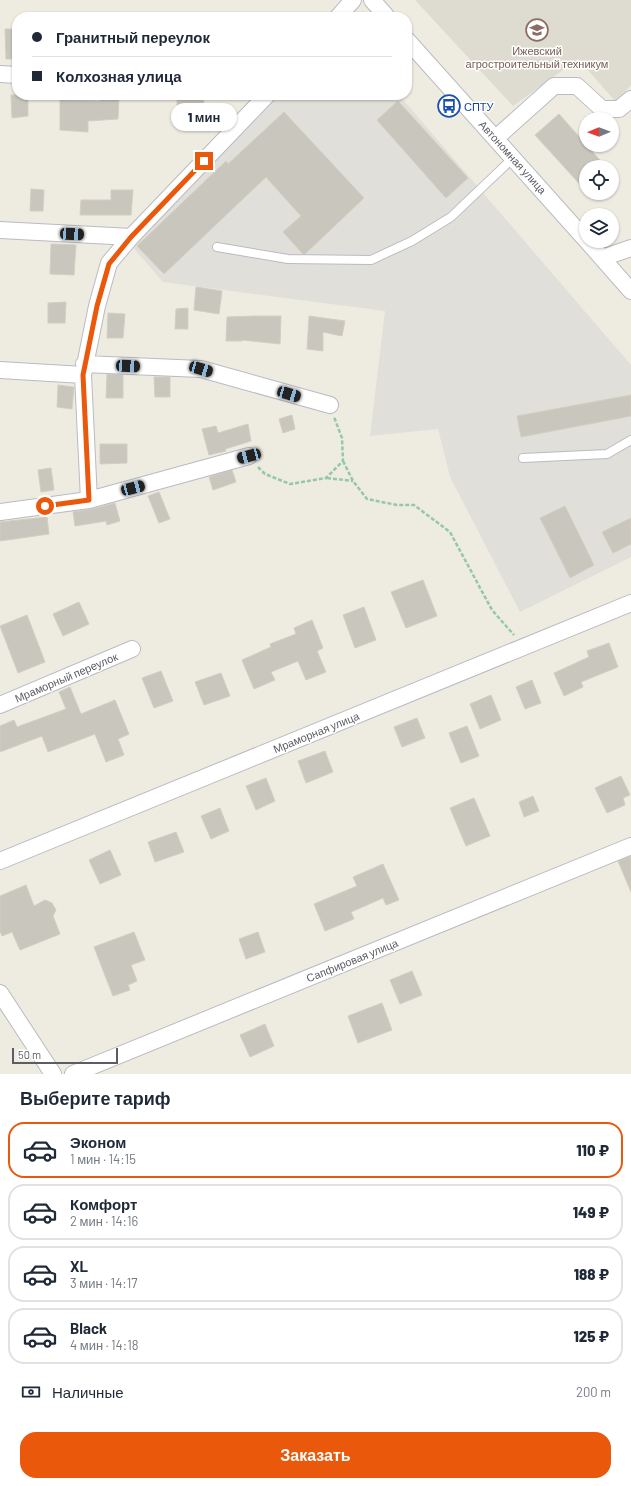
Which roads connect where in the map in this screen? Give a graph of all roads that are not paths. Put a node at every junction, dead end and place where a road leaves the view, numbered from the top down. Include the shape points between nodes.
1 (353, 0) edge
2 (372, 0) edge
3 (342, 12) edge
4 (383, 12) edge
5 (412, 46) edge
6 (0, 74) edge
7 (12, 75) edge
8 (631, 99) edge
9 (262, 100) edge
10 (496, 138) junction
11 (513, 158) junction
12 (0, 230) edge
13 (579, 231) edge
14 (131, 237) junction
15 (217, 247) dead end
16 (594, 248) edge
17 (631, 248) edge
18 (602, 258) junction
19 (631, 291) edge
20 (0, 370) edge
21 (84, 370) junction
22 (330, 405) road end
23 (631, 440) edge
24 (249, 456) road end
25 (523, 458) dead end
26 (89, 500) junction
27 (0, 512) edge
28 (631, 604) edge
29 (132, 649) dead end
30 (0, 705) edge
31 (631, 846) edge
32 (0, 861) edge
33 (0, 993) edge
34 (53, 1074) edge
35 (73, 1074) edge

1 - 3 street
2 - 4 street
5 - 10 street, Автономная улица
6 - 7 street
8 - 10 street via 619,109 602,109 577,86 554,86
9 - 14 street
10 - 11 street, Автономная улица
11 - 13 street, Автономная улица
11 - 15 lane via 451,217 412,241 372,260 288,259
12 - 14 street
14 - 21 street via 109,264 97,306
16 - 18 street, Автономная улица
17 - 18 street
18 - 19 street, Автономная улица
20 - 21 street
21 - 22 street via 201,369
21 - 26 street
23 - 25 lane via 607,454
24 - 26 street
26 - 27 street
28 - 32 street, Мраморная улица
29 - 30 street, Мраморный переулок
31 - 35 street, Сапфировая улица
33 - 34 street

